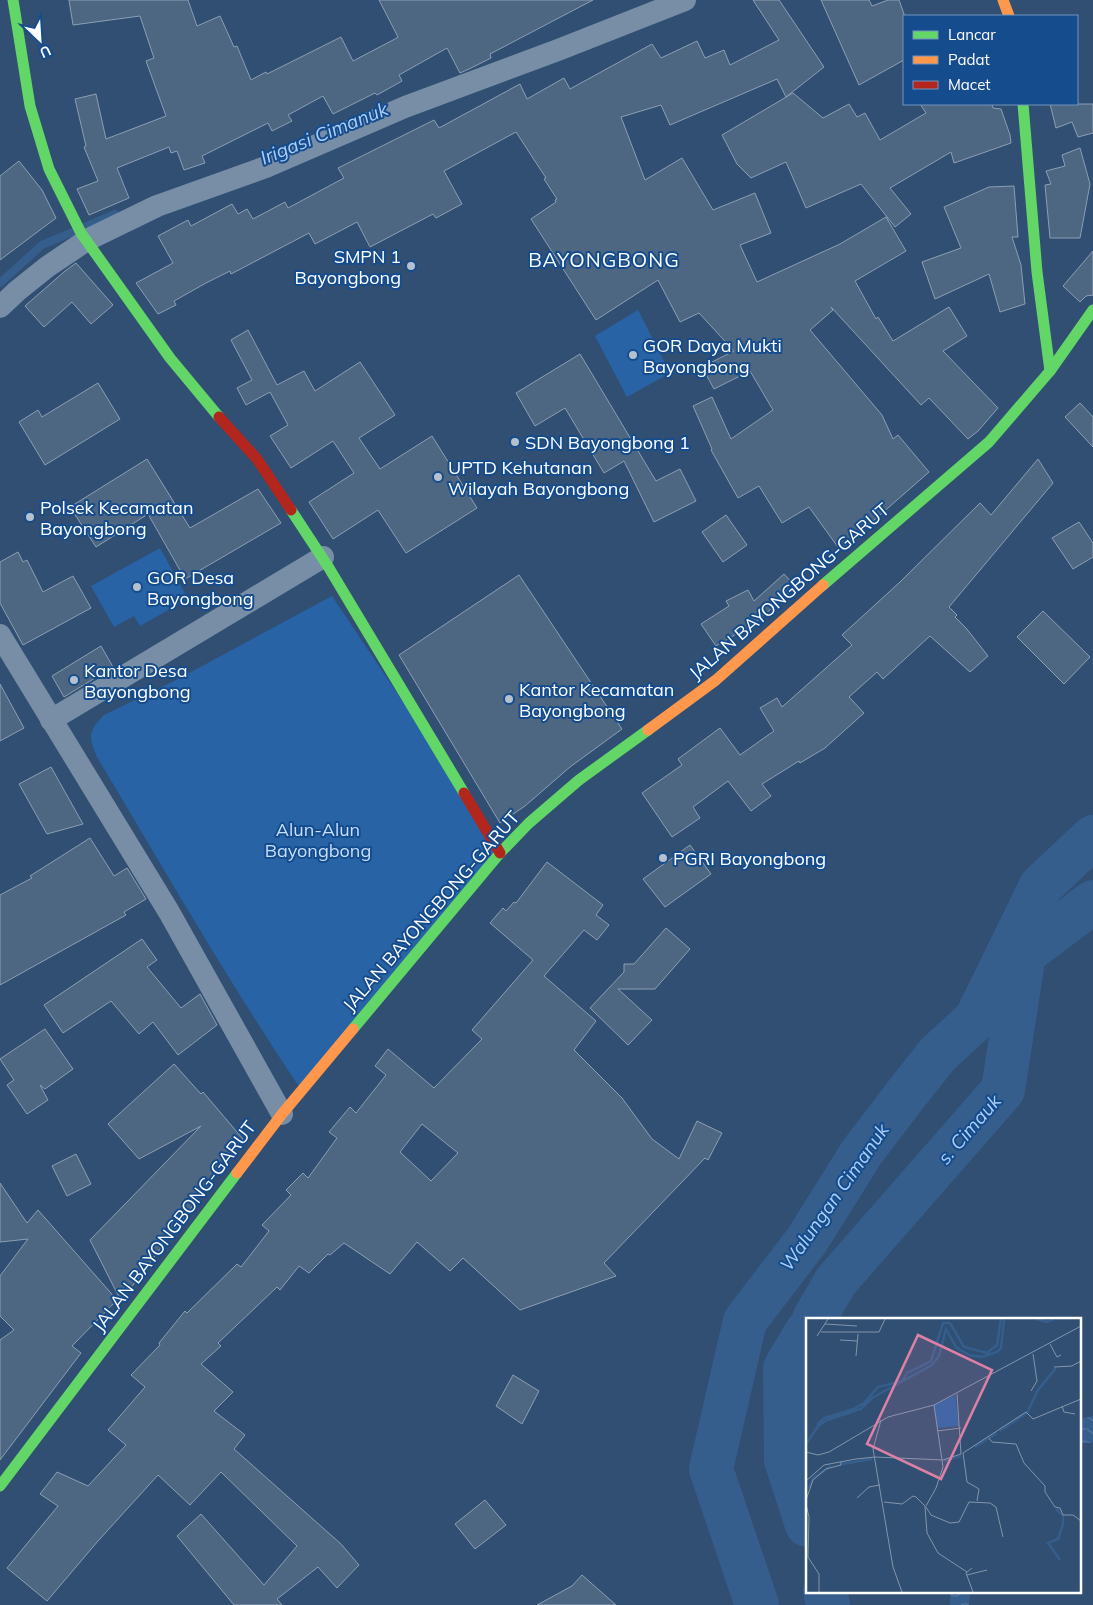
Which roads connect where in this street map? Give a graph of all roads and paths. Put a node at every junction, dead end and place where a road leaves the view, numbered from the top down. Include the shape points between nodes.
1 (13, 0) edge
2 (685, 0) edge
3 (1003, 0) edge
4 (1009, 15) edge
5 (1023, 105) edge
6 (84, 236) junction
7 (0, 307) edge
8 (1093, 310) edge
9 (1050, 371) junction
10 (322, 557) junction
11 (0, 635) edge
12 (51, 720) junction
13 (500, 853) junction
14 (282, 1114) junction
15 (0, 1486) edge

1 - 6 main road via 30,106 46,159
2 - 6 street via 405,107 266,167
3 - 4 main road
5 - 9 main road via 1037,272
6 - 7 street
6 - 10 main road via 170,358 257,459
8 - 9 main road, JALAN BAYONGBONG-GARUT
9 - 13 main road, JALAN BAYONGBONG-GARUT via 989,442 716,680 579,780
10 - 12 street
10 - 13 main road
11 - 12 street
12 - 14 street via 169,912
13 - 14 main road, JALAN BAYONGBONG-GARUT
14 - 15 main road, JALAN BAYONGBONG-GARUT

